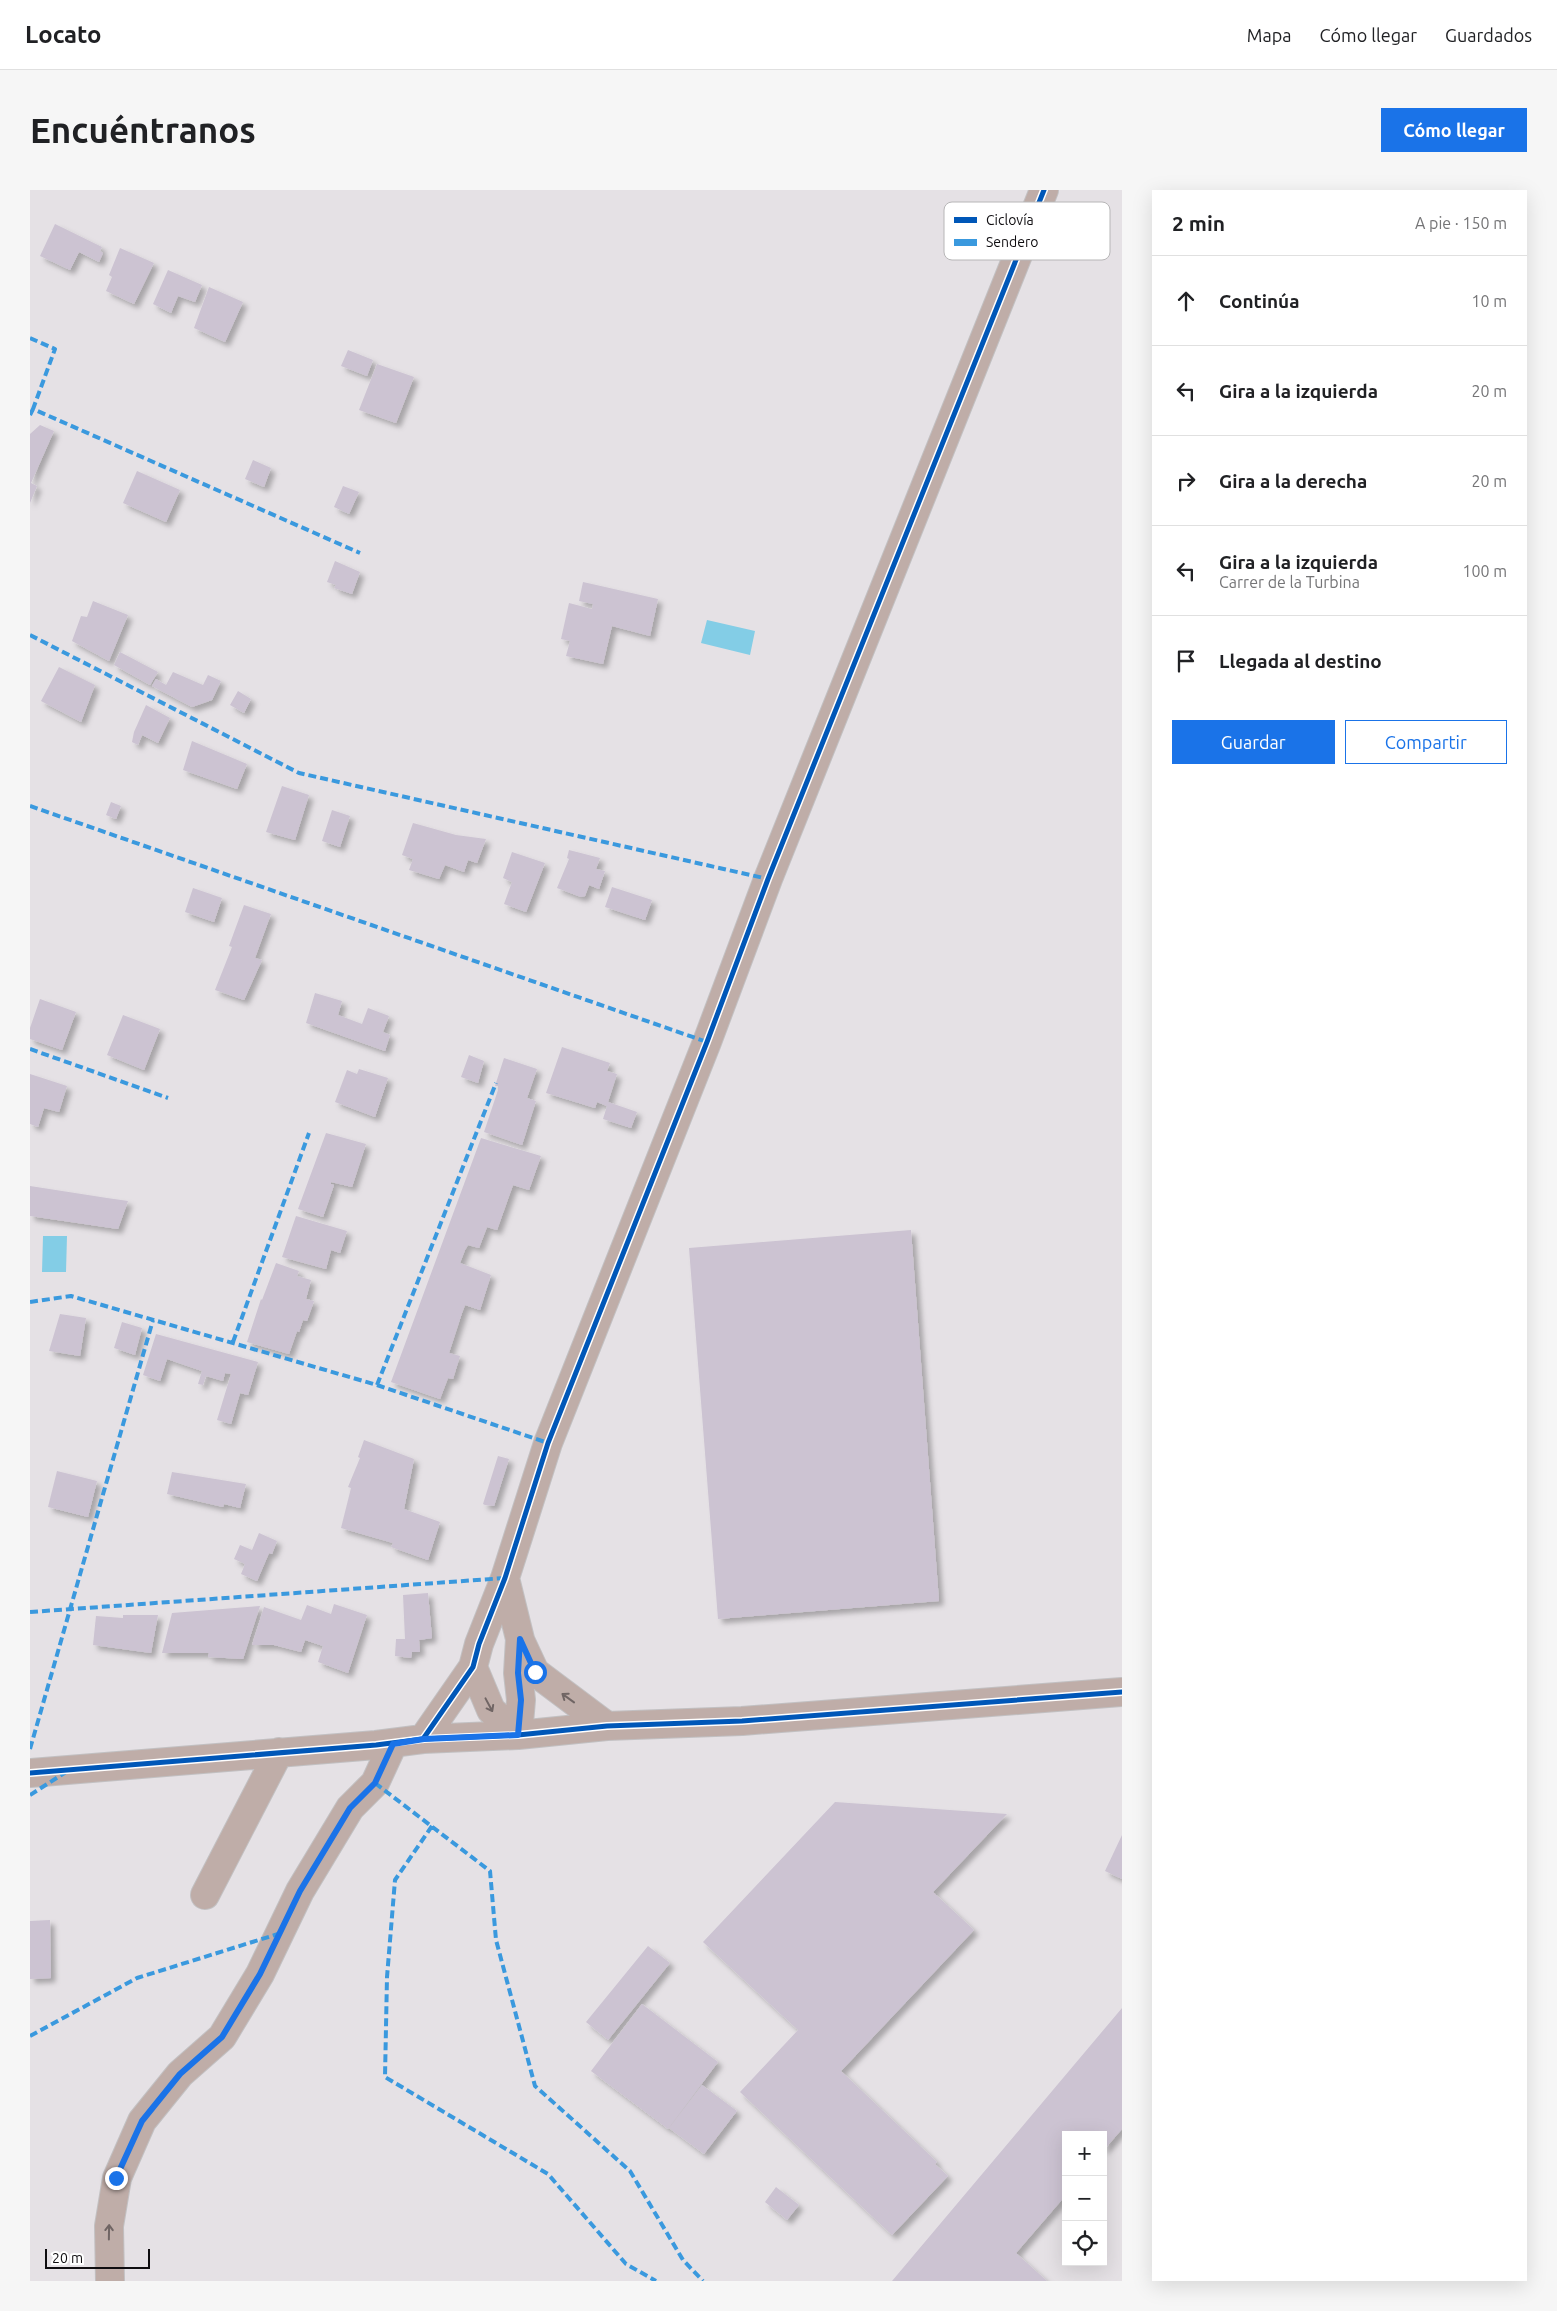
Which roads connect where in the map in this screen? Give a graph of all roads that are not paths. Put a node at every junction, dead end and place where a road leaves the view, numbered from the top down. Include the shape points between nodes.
1 (1044, 190) edge
2 (1039, 202) edge
3 (1016, 260) edge
4 (505, 1578) junction
5 (520, 1639) junction
6 (473, 1667) junction
7 (1122, 1692) edge
8 (607, 1726) junction
9 (518, 1735) junction
10 (424, 1739) junction
11 (393, 1744) junction
12 (278, 1752) junction
13 (30, 1773) edge
14 (205, 1894) dead end
15 (110, 2281) edge

1 - 2 street
3 - 4 street via 772,870 552,1434
4 - 5 street
4 - 6 street
8 -> 5 street via 535,1672
5 - 9 street
6 -> 9 street via 491,1710
6 - 10 street
7 - 8 street via 742,1721
8 - 9 street
9 - 10 street
10 - 11 street
11 - 12 street
15 -> 11 street via 109,2226 116,2178 142,2121 180,2074 222,2037 260,1974 300,1891 350,1808 375,1783
12 - 13 street
12 - 14 street

